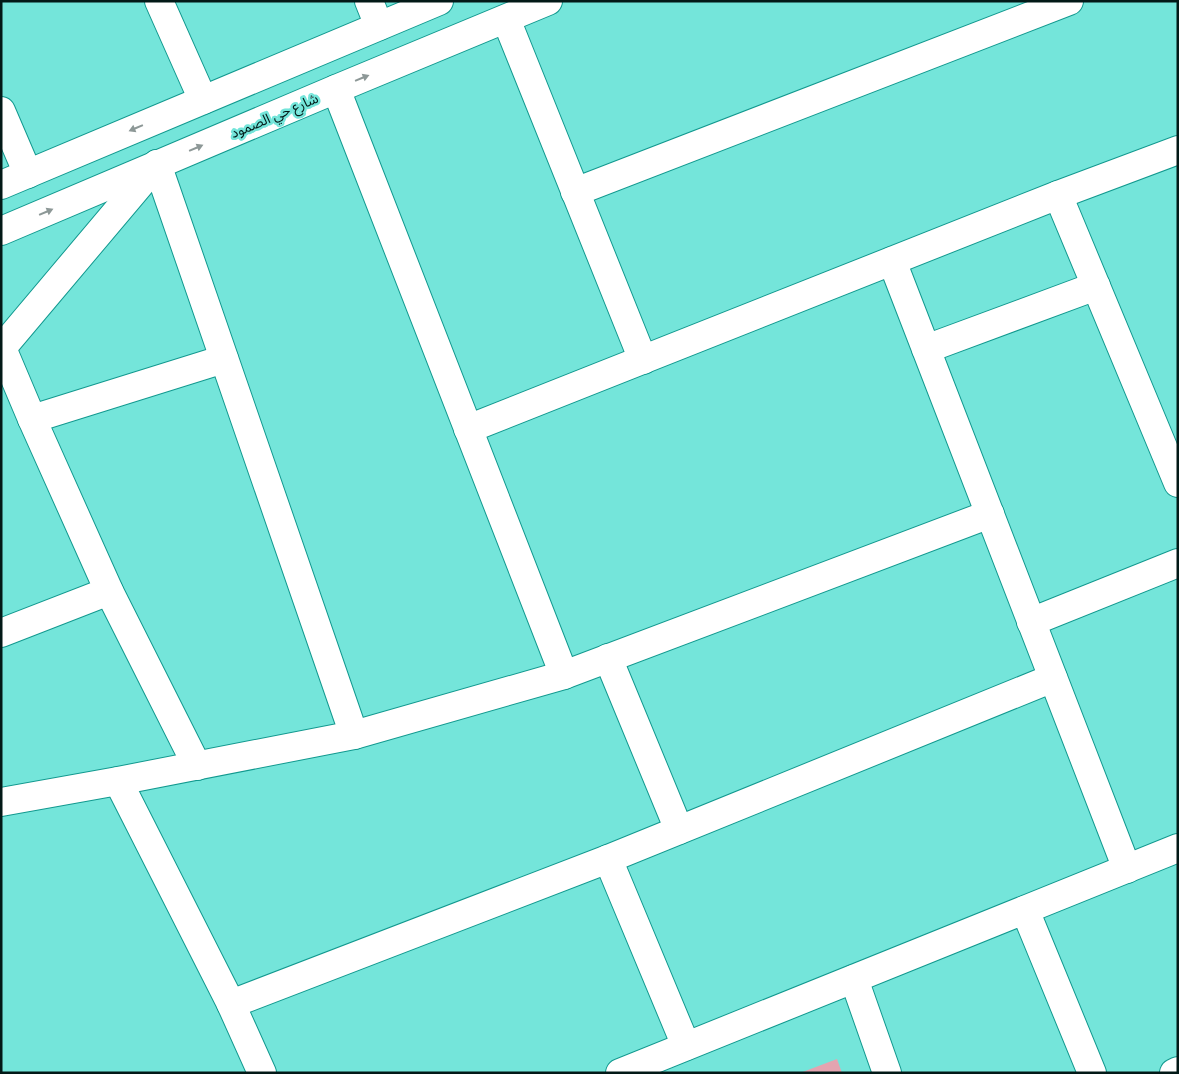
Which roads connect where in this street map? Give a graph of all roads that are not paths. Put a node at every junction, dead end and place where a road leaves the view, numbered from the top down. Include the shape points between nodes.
1 (159, 1) edge
2 (439, 1) edge
3 (548, 1) edge
4 (1070, 1) edge
5 (374, 13) edge
6 (506, 19) junction
7 (278, 68) junction
8 (236, 86) junction
9 (336, 89) junction
10 (203, 100) junction
11 (294, 106) junction
12 (1, 111) edge
13 (255, 123) junction
14 (1178, 150) edge
15 (157, 164) junction
16 (28, 174) junction
17 (1, 184) edge
18 (575, 192) junction
19 (1058, 195) junction
20 (1, 231) edge
21 (892, 261) junction
22 (1096, 286) junction
23 (2, 348) edge
24 (926, 349) junction
25 (224, 359) junction
26 (642, 360) junction
27 (32, 419) junction
28 (468, 429) junction
29 (1178, 483) edge
30 (990, 514) junction
31 (1178, 563) edge
32 (109, 591) junction
33 (1031, 622) junction
34 (1, 633) edge
35 (608, 658) junction
36 (564, 675) junction
37 (1053, 678) junction
38 (354, 734) junction
39 (197, 766) junction
40 (118, 782) junction
41 (1, 802) edge
42 (679, 830) junction
43 (1178, 848) edge
44 (608, 859) junction
45 (1127, 869) junction
46 (1024, 910) junction
47 (854, 979) junction
48 (231, 1004) junction
49 (686, 1046) junction
50 (1178, 1071) edge
51 (262, 1073) edge
52 (620, 1073) edge
53 (887, 1073) edge
54 (1092, 1073) edge
55 (1174, 1073) edge

1 - 10 street
2 - 5 street
3 - 6 street, شارع حي الصمود
4 - 18 street
5 - 7 street
9 -> 6 street, شارع حي الصمود
6 - 18 street
7 - 8 street
7 - 11 street via 276,86 286,102
8 - 10 street
8 - 13 street via 251,96 257,114
9 - 11 street, شارع حي الصمود
9 - 28 street
10 -> 16 street
11 - 13 street, شارع حي الصمود
12 - 16 street
15 -> 13 street, شارع حي الصمود
14 - 19 street
20 -> 15 street, شارع حي الصمود
15 - 23 street
15 - 25 street
16 - 17 street
18 - 26 street
19 - 21 street
19 - 22 street
21 - 24 street
21 - 26 street
22 - 24 street
22 - 29 street
23 - 27 street
24 - 30 street
25 - 27 street
25 - 38 street
26 - 28 street
27 - 32 street
28 - 36 street
30 - 33 street
30 - 35 street
31 - 33 street
32 - 34 street
32 - 39 street
33 - 37 street
35 - 36 street
35 - 42 street
36 - 38 street
37 - 42 street
37 - 45 street
38 - 39 street
39 - 40 street
40 - 41 street
40 - 48 street
42 - 44 street
43 - 45 street
44 - 48 street
44 - 49 street
45 - 46 street
46 - 47 street
46 - 54 street
47 - 49 street
47 - 53 street
48 - 51 street
49 - 52 street
50 - 55 street

